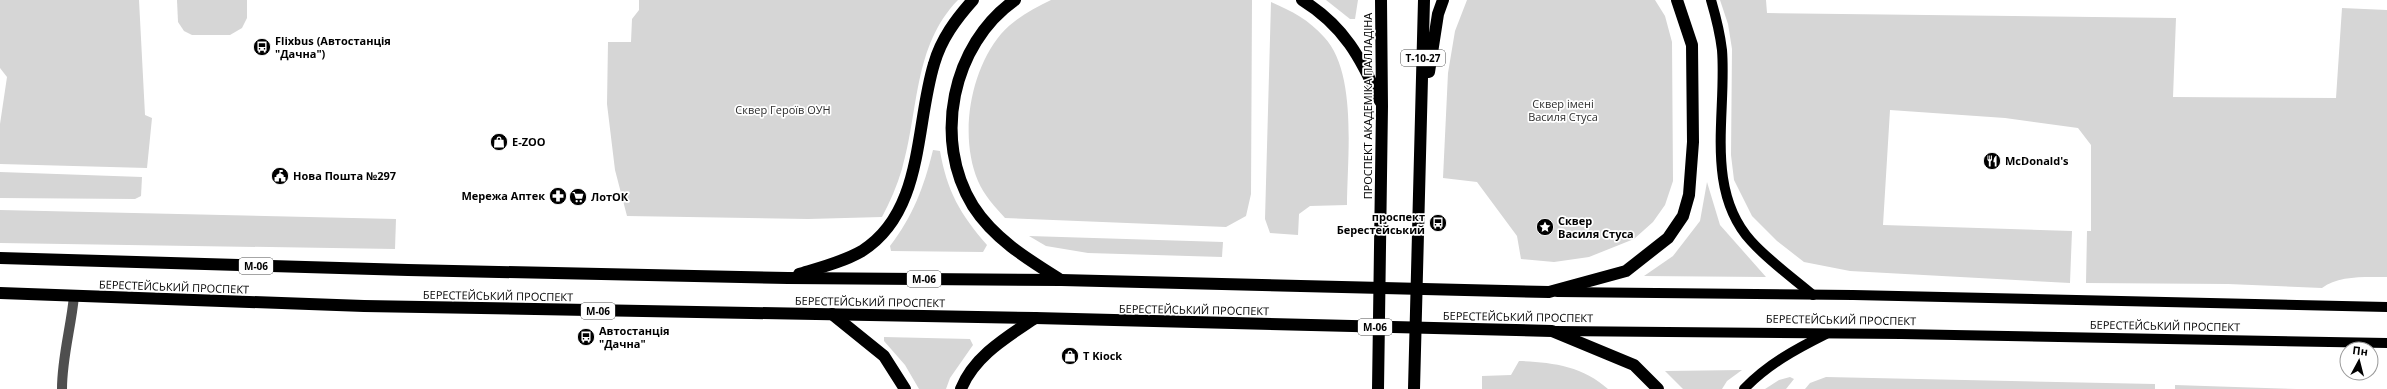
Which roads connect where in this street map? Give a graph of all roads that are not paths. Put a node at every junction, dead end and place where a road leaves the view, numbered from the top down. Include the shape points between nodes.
1 (973, 0) edge
2 (1015, 0) edge
3 (1302, 0) edge
4 (1381, 0) edge
5 (1424, 0) edge
6 (1443, 0) edge
7 (1677, 0) edge
8 (1711, 0) edge
9 (1382, 106) junction
10 (1422, 116) junction
11 (0, 258) edge
12 (788, 278) junction
13 (1060, 280) junction
14 (1549, 292) junction
15 (0, 293) edge
16 (1813, 295) junction
17 (74, 296) junction
18 (2387, 308) edge
19 (832, 314) junction
20 (1035, 318) junction
21 (1552, 331) junction
22 (1828, 333) junction
23 (2387, 343) edge
24 (62, 389) edge
25 (906, 389) edge
26 (961, 389) edge
27 (1378, 389) edge
28 (1414, 389) edge
29 (1658, 389) edge
30 (1744, 389) edge

1 - 12 highway via 941,44 929,84 914,170 904,200 887,226 876,241 861,252
2 - 13 highway via 987,25 963,65 953,112 952,134 956,159 963,185 973,206 994,231
3 - 9 highway via 1314,7 1344,34 1362,60
4 - 9 highway, ПРОСПЕКТ АКАДЕМІКА ПАЛЛАДІНА
5 - 10 highway, Т-10-27
6 - 10 highway via 1438,14
7 - 14 highway via 1692,45 1693,142 1689,195 1683,216 1668,238 1626,271
8 - 16 main road via 1722,52 1722,170 1727,196 1735,217 1751,241
9 - 27 highway, ПРОСПЕКТ АКАДЕМІКА ПАЛЛАДІНА
10 - 28 highway, Т-10-27
11 - 12 highway, БЕРЕСТЕЙСЬКИЙ ПРОСПЕКТ / М-06
12 - 13 highway, БЕРЕСТЕЙСЬКИЙ ПРОСПЕКТ / М-06
13 - 14 highway, БЕРЕСТЕЙСЬКИЙ ПРОСПЕКТ / М-06
14 - 16 main road, БЕРЕСТЕЙСЬКИЙ ПРОСПЕКТ
15 - 17 highway, БЕРЕСТЕЙСЬКИЙ ПРОСПЕКТ / М-06
16 - 18 main road, БЕРЕСТЕЙСЬКИЙ ПРОСПЕКТ
17 - 19 highway, БЕРЕСТЕЙСЬКИЙ ПРОСПЕКТ / М-06 via 372,306
17 - 24 street via 70,331 64,352
19 - 20 highway, БЕРЕСТЕЙСЬКИЙ ПРОСПЕКТ / М-06
19 - 25 highway via 884,356
20 - 21 highway, БЕРЕСТЕЙСЬКИЙ ПРОСПЕКТ / М-06
20 - 26 highway via 988,351 977,363
21 - 22 main road, БЕРЕСТЕЙСЬКИЙ ПРОСПЕКТ
21 - 29 highway via 1634,365
22 - 23 main road, БЕРЕСТЕЙСЬКИЙ ПРОСПЕКТ
22 - 30 main road via 1789,353 1757,376

